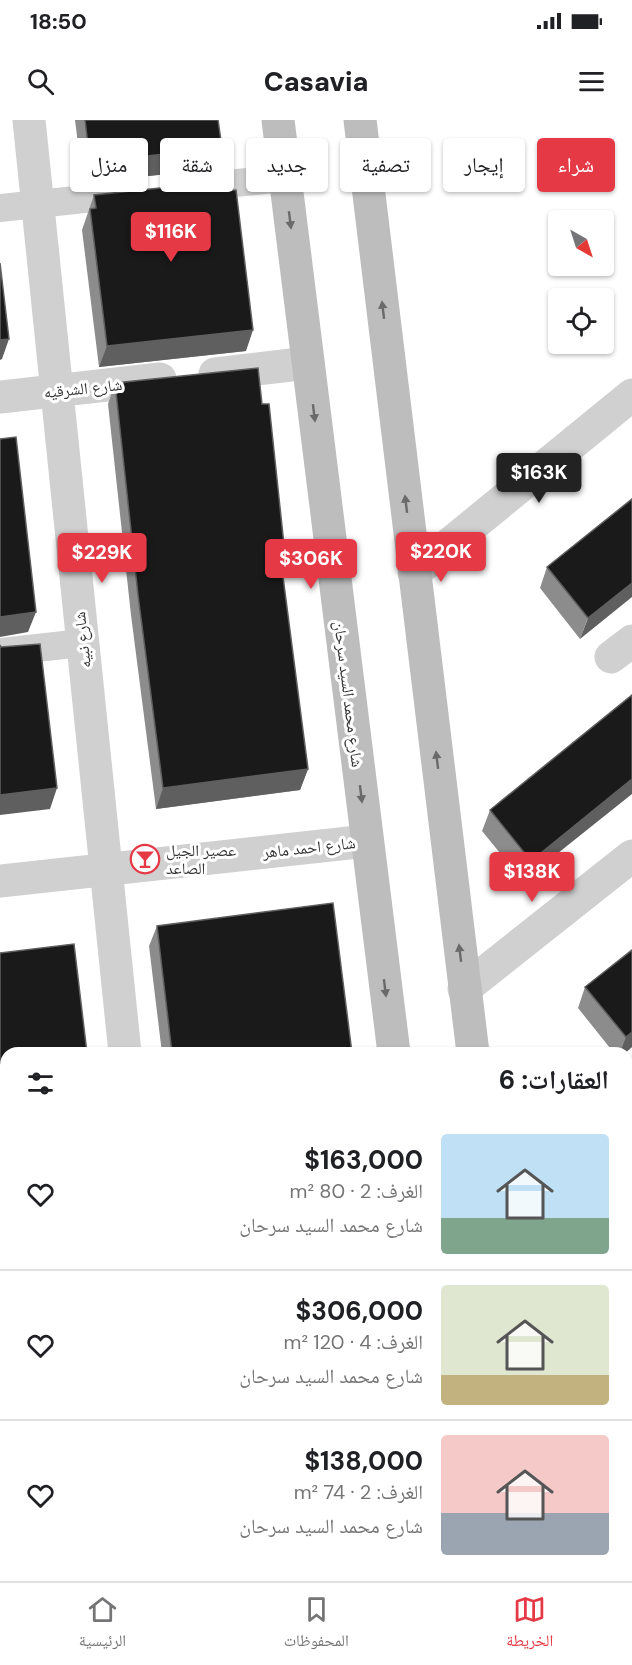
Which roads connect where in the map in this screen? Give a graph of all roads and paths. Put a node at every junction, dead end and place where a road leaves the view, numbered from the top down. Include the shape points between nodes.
1 (29, 120) edge
2 (278, 120) edge
3 (360, 120) edge
4 (280, 138) edge
5 (246, 182) edge
6 (287, 192) edge
7 (38, 204) junction
8 (0, 208) edge
9 (308, 363) junction
10 (56, 391) junction
11 (632, 395) edge
12 (0, 397) edge
13 (414, 573) junction
14 (82, 643) junction
15 (0, 652) edge
16 (367, 841) junction
17 (632, 856) edge
18 (106, 870) junction
19 (0, 881) edge
20 (464, 989) junction
21 (124, 1047) edge
22 (393, 1047) edge
23 (472, 1047) edge

1 - 7 street, شارع نبيه
2 - 4 street, شارع محمد السيد سرحان
13 -> 3 street
5 - 7 lane
6 -> 9 street, شارع محمد السيد سرحان
7 - 8 lane
7 - 10 street, شارع نبيه
9 - 10 street, شارع الشرقيه
9 -> 16 street, شارع محمد السيد سرحان
10 - 12 street, شارع الشرقيه
10 - 14 street, شارع نبيه
11 - 13 street
20 -> 13 street
14 - 15 lane
14 - 18 street, شارع نبيه
16 - 18 street, شارع احمد ماهر
16 -> 22 street, شارع محمد السيد سرحان
17 - 20 street
18 - 19 street, شارع احمد ماهر
18 - 21 street, شارع نبيه
20 - 23 street

